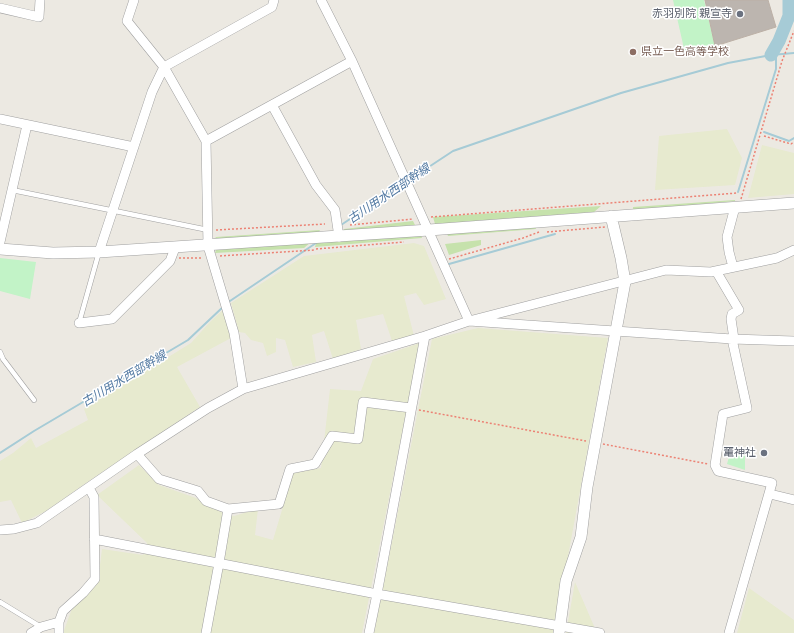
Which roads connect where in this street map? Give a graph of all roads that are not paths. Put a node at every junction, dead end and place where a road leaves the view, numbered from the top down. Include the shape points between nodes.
1 (40, 0) edge
2 (134, 0) edge
3 (274, 0) edge
4 (321, 0) edge
5 (0, 8) edge
6 (352, 61) junction
7 (164, 67) junction
8 (272, 105) junction
9 (0, 119) edge
10 (27, 124) junction
11 (206, 140) junction
12 (134, 147) junction
13 (12, 190) junction
14 (738, 203) junction
15 (794, 203) edge
16 (113, 210) junction
17 (610, 222) junction
18 (212, 230) junction
19 (429, 230) junction
20 (339, 237) junction
21 (0, 242) edge
22 (208, 246) junction
23 (0, 249) edge
24 (794, 250) edge
25 (100, 252) junction
26 (175, 253) junction
27 (733, 267) junction
28 (716, 271) junction
29 (625, 282) junction
30 (470, 322) junction
31 (79, 323) joint
32 (616, 332) junction
33 (425, 336) junction
34 (733, 339) junction
35 (794, 340) edge
36 (0, 352) edge
37 (243, 389) junction
38 (34, 400) dead end
39 (411, 408) junction
40 (137, 454) junction
41 (89, 488) junction
42 (770, 494) junction
43 (794, 500) edge
44 (228, 509) junction
45 (0, 530) edge
46 (94, 539) junction
47 (219, 563) junction
48 (377, 594) junction
49 (0, 602) edge
50 (58, 622) junction
51 (41, 627) junction
52 (559, 629) edge
53 (31, 633) edge
54 (60, 633) edge
55 (206, 633) edge
56 (369, 633) edge
57 (600, 633) edge
58 (729, 633) edge

1 - 5 street via 39,17
2 - 7 street via 127,21
3 - 7 street via 272,7
4 - 6 street
6 - 8 street
6 - 19 street
7 - 11 street
7 - 12 street via 152,92
8 - 11 street
8 - 20 street via 316,185 335,210
9 - 10 street
10 - 12 street
10 - 13 street
11 - 18 street
12 - 16 street
13 - 16 lane
13 - 21 street
14 - 15 street
14 - 17 street
14 - 27 street via 727,237
16 - 18 lane
16 - 25 street
17 - 19 street via 539,222
17 - 29 street
18 - 22 street
19 - 20 street
19 - 30 street
20 - 22 street
22 - 26 street
22 - 37 street via 234,333
23 - 25 street via 53,253
24 - 27 street via 777,258
25 - 26 street
25 - 31 lane
26 - 31 street via 112,319
27 - 28 street
28 - 29 street via 666,270
28 - 34 street via 739,310 732,314
29 - 30 street
29 - 32 street
30 - 32 street
30 - 33 street
32 - 34 street
32 - 52 street via 587,487 581,537 566,581
33 - 37 street
33 - 39 street
34 - 35 street
34 - 42 street via 747,408 723,414 715,465 718,470 772,483
36 - 38 lane
37 - 40 street via 208,408
39 - 44 street via 364,402 358,439 332,436 315,464 290,469 279,504
39 - 48 street
40 - 41 street
40 - 44 street via 159,479 198,491 206,501
41 - 45 street via 37,523
41 - 46 street via 94,497
42 - 43 street
42 - 58 street
44 - 47 street
46 - 47 street
46 - 50 street via 95,578 63,611
47 - 48 street
47 - 55 street
48 - 52 street
48 - 56 street
49 - 51 lane
50 - 51 street
50 - 54 street
51 - 53 street
52 - 57 street

